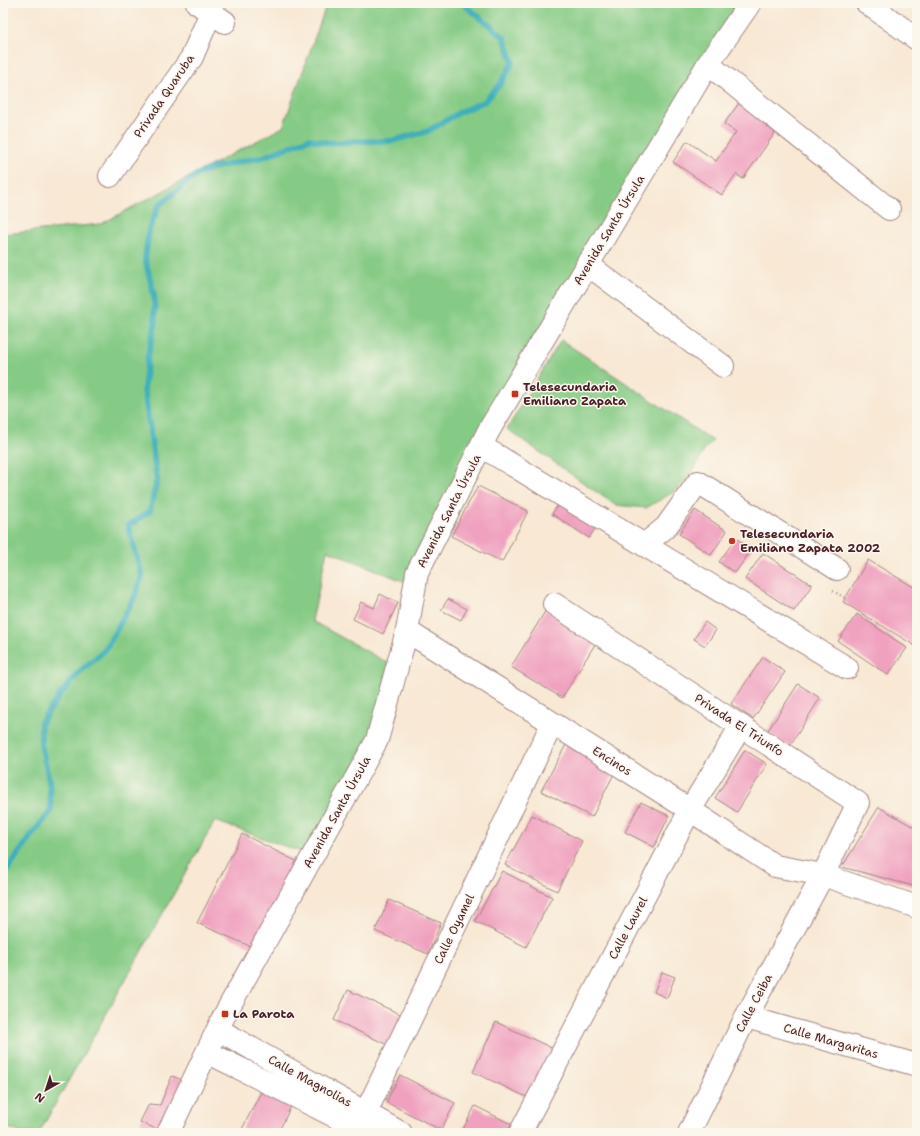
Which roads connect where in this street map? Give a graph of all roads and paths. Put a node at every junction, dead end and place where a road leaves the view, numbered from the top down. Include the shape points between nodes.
1 (750, 3) edge
2 (867, 3) edge
3 (211, 13) edge
4 (917, 39) edge
5 (708, 64) junction
6 (110, 176) dead end
7 (889, 209) dead end
8 (588, 264) junction
9 (723, 366) dead end
10 (481, 447) junction
11 (644, 545) junction
12 (837, 569) dead end
13 (554, 604) dead end
14 (407, 631) junction
15 (847, 668) dead end
16 (552, 724) junction
17 (741, 726) junction
18 (690, 810) junction
19 (824, 875) junction
20 (917, 907) edge
21 (746, 1017) junction
22 (219, 1030) junction
23 (208, 1052) junction
24 (917, 1065) edge
25 (362, 1127) edge
26 (168, 1133) edge
27 (401, 1133) edge
28 (520, 1133) edge
29 (689, 1133) edge

1 - 5 street, Avenida Santa Úrsula
2 - 4 street
3 - 6 street, Privada Quaruba via 192,57
5 - 7 street
5 - 8 street, Avenida Santa Úrsula
8 - 9 street
8 - 10 street, Avenida Santa Úrsula
10 - 11 street
10 - 14 street, Avenida Santa Úrsula via 417,573
11 - 12 street via 666,527 698,482
11 - 15 street
13 - 17 street, Privada El Triunfo
14 - 16 street, Encinos
14 - 22 street, Avenida Santa Úrsula via 377,740
16 - 18 street, Encinos
16 - 25 street, Calle Oyamel
17 - 18 street, Calle Laurel
17 - 19 street, Privada El Triunfo via 858,803
18 - 19 street, Encinos via 775,866
18 - 28 street, Calle Laurel
19 - 20 street, Encinos
19 - 21 street, Calle Ceiba
21 - 24 street, Calle Margaritas
21 - 29 street, Calle Ceiba
22 - 23 street, Avenida Santa Úrsula
22 - 25 street, Calle Magnolias
23 - 25 street, Calle Magnolias
23 - 26 street, Avenida Santa Úrsula
25 - 27 street, Calle Magnolias

